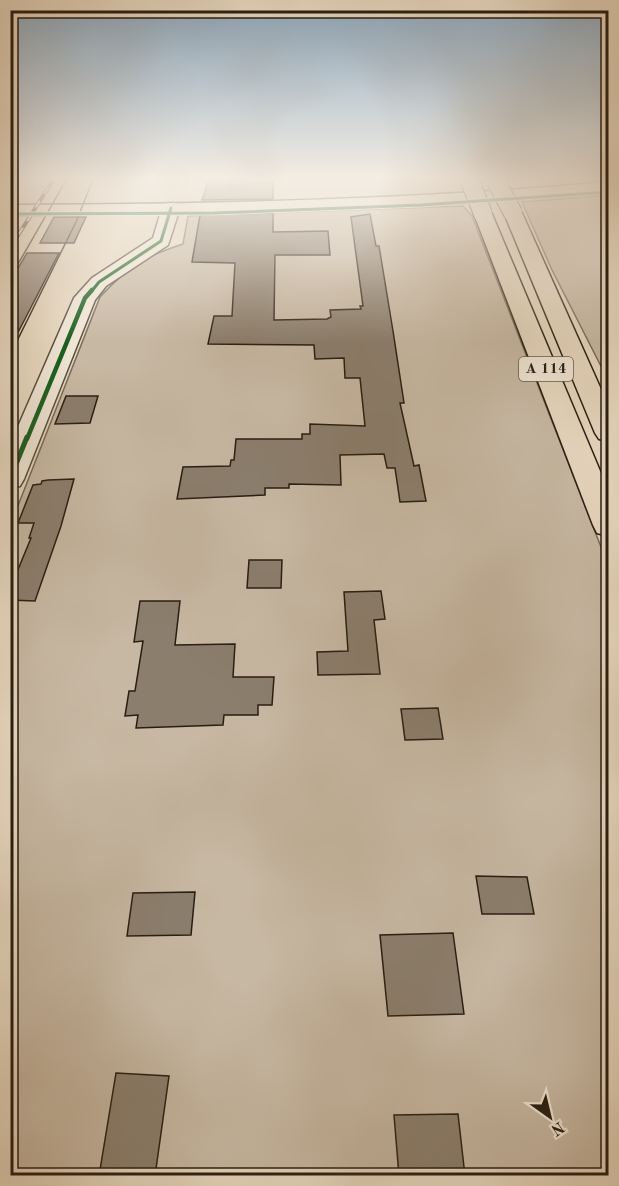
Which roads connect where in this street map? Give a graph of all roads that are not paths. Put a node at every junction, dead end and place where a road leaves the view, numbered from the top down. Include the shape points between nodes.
1 (164, 232) edge
2 (490, 232) edge
3 (521, 232) edge
4 (609, 433) edge
5 (10, 479) edge
6 (609, 525) edge

1 - 5 main road via 161,241 99,282 85,298
2 - 6 highway, A 114, bridge
3 - 4 highway, A 114, bridge

